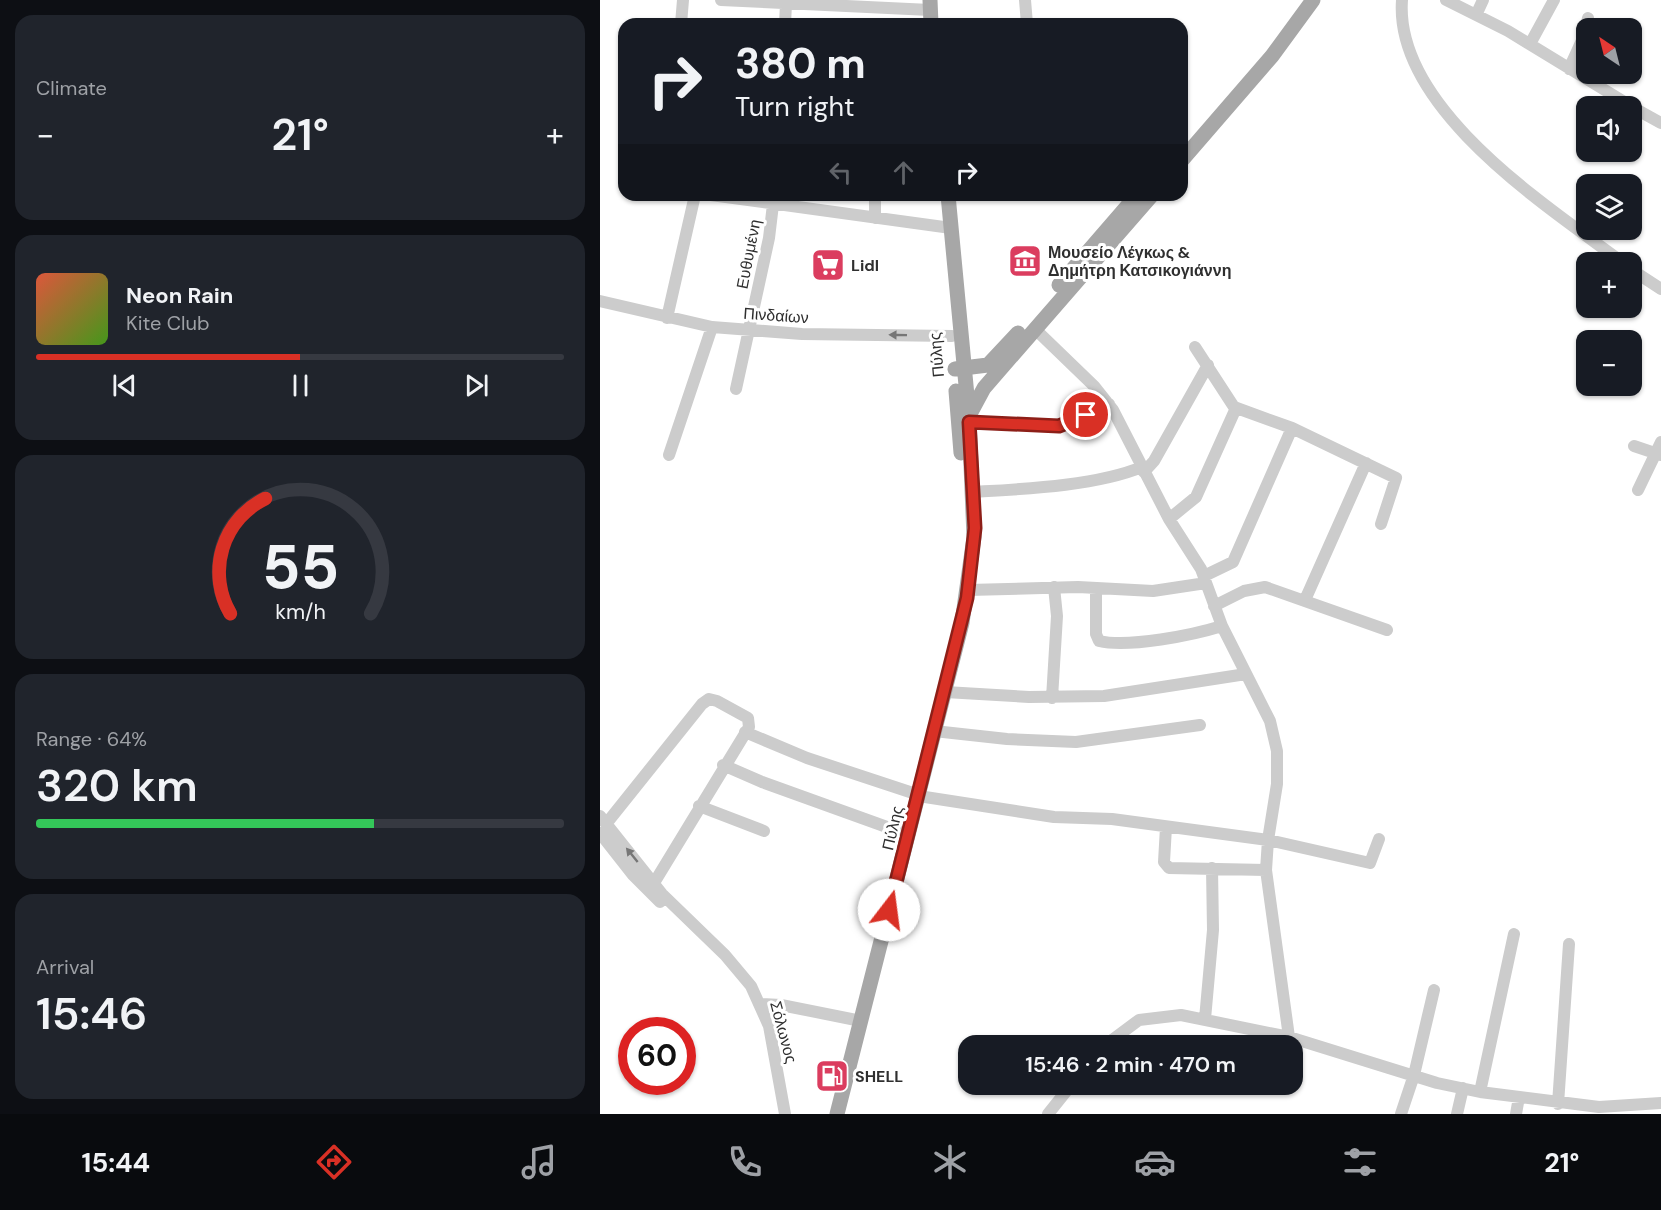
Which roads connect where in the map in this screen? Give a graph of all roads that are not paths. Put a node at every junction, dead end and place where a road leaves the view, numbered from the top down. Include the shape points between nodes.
1 (683, 0) edge
2 (728, 0) edge
3 (1025, 0) edge
4 (1301, 0) edge
5 (1313, 0) edge
6 (1402, 0) edge
7 (1446, 0) edge
8 (1483, 0) edge
9 (1554, 0) edge
10 (834, 2) edge
11 (786, 3) junction
12 (931, 11) edge
13 (1477, 13) junction
14 (682, 18) edge
15 (785, 18) edge
16 (1026, 18) edge
17 (1530, 44) junction
18 (1576, 54) edge
19 (1569, 69) junction
20 (1614, 96) edge
21 (1642, 113) edge
22 (1661, 123) edge
23 (1188, 138) edge
24 (1188, 153) edge
25 (694, 201) edge
26 (774, 201) edge
27 (785, 201) edge
28 (875, 201) edge
29 (940, 201) edge
30 (948, 201) edge
31 (1132, 201) edge
32 (1147, 201) edge
33 (875, 218) junction
34 (946, 227) junction
35 (1609, 252) edge
36 (1642, 277) edge
37 (1661, 289) edge
38 (600, 301) edge
39 (667, 318) junction
40 (712, 327) junction
41 (1035, 329) junction
42 (748, 330) junction
43 (957, 338) junction
44 (1195, 347) dead end
45 (1004, 349) junction
46 (1208, 365) junction
47 (1002, 368) junction
48 (960, 373) junction
49 (736, 389) dead end
50 (1109, 404) junction
51 (1236, 408) junction
52 (969, 419) junction
53 (1292, 428) junction
54 (1634, 446) dead end
55 (1659, 450) edge
56 (669, 455) dead end
57 (1366, 464) junction
58 (1143, 469) junction
59 (1638, 490) dead end
60 (973, 492) junction
61 (1169, 519) junction
62 (1381, 524) dead end
63 (972, 548) junction
64 (1205, 580) junction
65 (1054, 587) junction
66 (1096, 589) junction
67 (968, 590) junction
68 (1305, 600) junction
69 (1214, 606) junction
70 (1222, 626) junction
71 (1388, 630) dead end
72 (1246, 674) junction
73 (945, 692) junction
74 (1052, 698) junction
75 (1200, 725) dead end
76 (934, 731) junction
77 (746, 732) junction
78 (727, 760) junction
79 (918, 795) junction
80 (699, 806) junction
81 (602, 824) edge
82 (1166, 827) junction
83 (764, 831) dead end
84 (909, 836) junction
85 (1379, 839) dead end
86 (1268, 840) junction
87 (1212, 868) junction
88 (1266, 870) junction
89 (654, 883) junction
90 (683, 916) junction
91 (1514, 934) dead end
92 (1569, 944) dead end
93 (1434, 990) dead end
94 (761, 1004) junction
95 (1205, 1019) junction
96 (861, 1021) junction
97 (1117, 1035) edge
98 (1280, 1035) edge
99 (1289, 1035) edge
100 (1303, 1041) edge
101 (1414, 1076) junction
102 (1462, 1088) junction
103 (1480, 1092) junction
104 (1063, 1095) edge
105 (1519, 1097) junction
106 (1558, 1104) junction
107 (1661, 1104) edge
108 (785, 1114) edge
109 (837, 1114) edge
110 (1048, 1114) edge
111 (1401, 1114) edge
112 (1456, 1114) edge
113 (1516, 1114) edge

1 - 14 street
2 - 11 street
3 - 16 street
4 - 23 main road via 1255,61
5 - 24 main road via 1272,56
6 - 35 street via 1403,28 1410,53 1449,114 1505,174
7 - 13 street
8 - 13 street
9 - 17 street
10 - 11 street
10 - 12 street
11 - 15 street
13 - 17 street
17 - 19 street
18 - 19 street
19 - 20 street
21 - 22 street
25 - 39 street
26 - 42 street, Ευθυμένη
27 - 33 street
28 - 33 street
29 - 34 main road, Πύλης
30 - 34 main road, Πύλης
31 - 45 main road
32 - 41 main road
33 - 34 street
34 - 43 main road, Πύλης
36 - 37 street
38 - 39 street, Πινδαίων
39 - 40 street, Πινδαίων
40 - 42 street, Πινδαίων
40 - 56 street
41 - 47 main road
41 - 50 street
43 -> 42 street, Πινδαίων
42 - 49 street, Ευθυμένη
43 - 45 main road via 969,355 977,359 989,358
43 - 48 main road, Πύλης
44 - 46 street
45 - 48 main road via 988,365
46 - 51 street
46 - 58 street via 1154,461
47 - 48 main road via 984,377
47 - 52 main road via 978,397
48 - 52 main road, Πύλης
48 - 63 main road, Πύλης via 966,530
50 - 52 street via 1059,426
50 - 58 street
51 - 53 street
51 - 61 street via 1196,497
52 - 60 main road, Πύλης
53 - 57 street
53 - 64 street via 1236,556
54 - 55 street
55 - 59 street
57 - 62 street via 1396,478
57 - 68 street
58 - 60 street via 1050,486
58 - 61 street
60 - 63 main road, Πύλης
61 - 64 street
63 - 67 main road, Πύλης
64 - 66 street via 1153,591
64 - 69 street
65 - 66 street
65 - 67 street
65 - 74 street via 1057,616
66 - 70 street via 1099,641 1156,639
67 - 73 main road, Πύλης
68 - 69 street via 1258,586
68 - 71 street
69 - 70 street
70 - 72 street
72 - 74 street via 1114,695
72 - 86 street via 1270,721 1277,751 1277,792
73 - 74 street
73 - 76 main road, Πύλης
75 - 76 street via 1076,742
76 - 79 main road, Πύλης
77 - 78 street
77 - 79 street via 807,758
77 - 81 street via 750,721 745,716 709,699
78 - 80 street
78 - 84 street via 736,771
79 - 82 street via 1054,817 1112,819
79 - 84 main road, Πύλης
80 - 83 street
80 - 89 street
89 -> 81 street, Σόλωνος
81 - 90 street, Σόλωνος via 653,895 666,908
82 - 86 street
82 - 87 street via 1169,868
84 - 96 main road, Πύλης
85 - 86 street via 1370,863
86 - 88 street
87 - 88 street
87 - 95 street via 1213,930
88 - 99 street
89 - 90 street, Σόλωνος
90 - 94 street, Σόλωνος via 736,967
91 - 103 street
92 - 106 street
93 - 101 street
94 - 96 street
94 - 108 street, Σόλωνος via 774,1048
95 - 97 street via 1181,1015 1145,1018
95 - 98 street
96 - 109 main road, Πύλης
100 - 101 street
101 - 102 street
101 - 111 street
102 - 103 street
102 - 112 street
103 - 105 street
104 - 110 street
105 - 106 street
105 - 113 street
106 - 107 street

